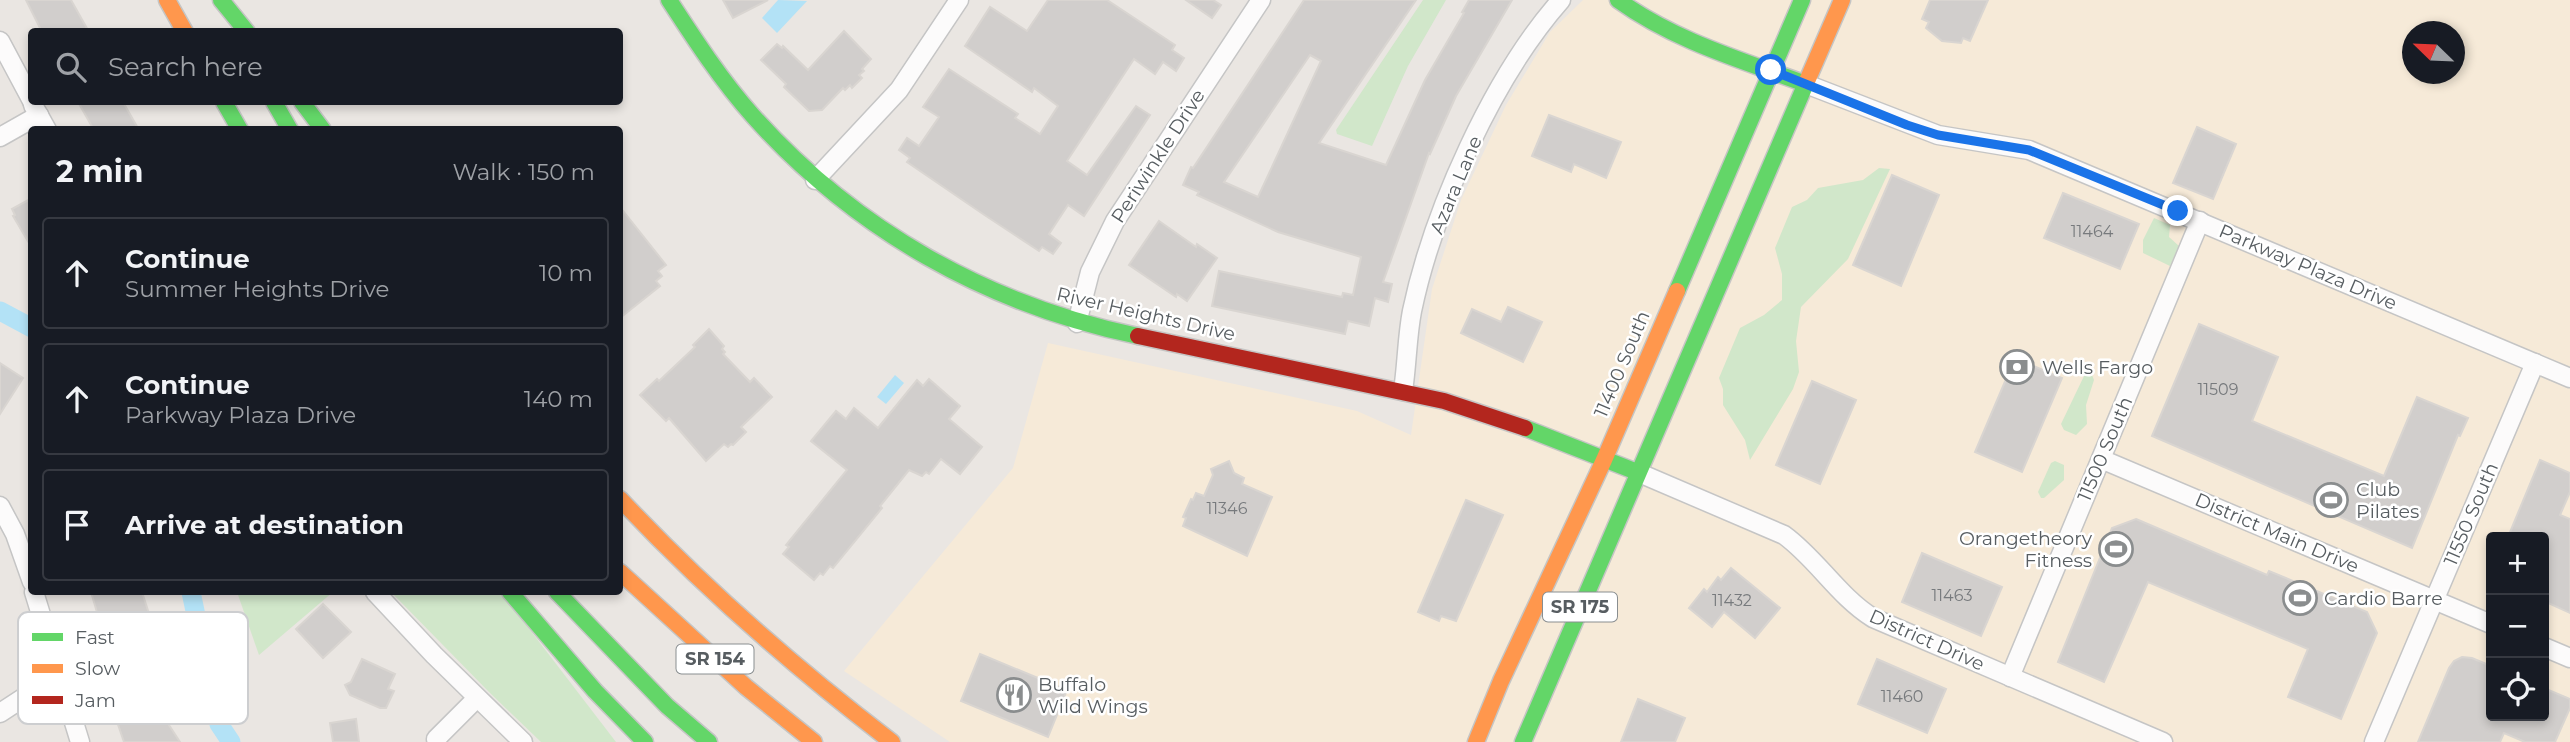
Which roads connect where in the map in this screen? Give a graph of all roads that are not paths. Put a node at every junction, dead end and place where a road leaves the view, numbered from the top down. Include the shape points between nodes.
1 (167, 0) edge
2 (218, 0) edge
3 (669, 0) edge
4 (959, 0) edge
5 (1261, 0) edge
6 (1561, 0) edge
7 (1618, 0) edge
8 (1802, 0) edge
9 (1842, 0) edge
10 (183, 28) edge
11 (231, 28) edge
12 (243, 28) edge
13 (0, 41) edge
14 (1771, 70) junction
15 (1805, 84) junction
16 (28, 95) edge
17 (226, 105) edge
18 (276, 105) edge
19 (304, 105) edge
20 (37, 112) edge
21 (238, 126) edge
22 (288, 126) edge
23 (320, 126) edge
24 (0, 137) edge
25 (815, 180) junction
26 (2200, 221) junction
27 (1077, 323) junction
28 (2535, 363) junction
29 (2570, 378) edge
30 (1403, 391) junction
31 (2101, 459) junction
32 (1604, 460) junction
33 (1637, 472) junction
34 (623, 502) edge
35 (0, 506) edge
36 (28, 571) edge
37 (623, 575) edge
38 (35, 595) edge
39 (377, 595) edge
40 (513, 595) edge
41 (560, 595) edge
42 (2434, 600) junction
43 (40, 612) edge
44 (2486, 622) edge
45 (2549, 648) edge
46 (2570, 658) edge
47 (2010, 677) junction
48 (477, 698) junction
49 (18, 699) edge
50 (0, 713) edge
51 (74, 724) edge
52 (436, 739) dead end
53 (80, 742) edge
54 (523, 742) edge
55 (645, 742) edge
56 (709, 742) edge
57 (814, 742) edge
58 (892, 742) edge
59 (1476, 742) edge
60 (1523, 742) edge
61 (2163, 742) edge
62 (2374, 742) edge

1 - 10 main road
2 - 11 main road
2 - 12 main road
3 - 25 main road, River Heights Drive via 741,104
4 - 25 street via 898,90
5 - 27 street, Periwinkle Drive via 1110,230 1090,272
6 - 30 street, Azara Lane via 1507,78 1452,190 1413,309
7 - 14 main road via 1667,30
8 - 14 main road, 11400 South / SR 175
9 - 15 main road, SR 175
13 - 16 street
14 - 15 main road
14 - 32 main road, 11400 South / SR 175
15 - 26 street, Parkway Plaza Drive via 1938,135 2029,150
15 - 33 main road, SR 175
17 - 21 main road
18 - 22 main road
19 - 23 main road
20 - 24 street
25 - 27 main road, River Heights Drive via 870,223 942,268
26 - 28 street, Parkway Plaza Drive
26 - 31 street, 11500 South
27 - 30 main road, River Heights Drive
28 - 29 street, Parkway Plaza Drive
28 - 42 street, 11550 South
30 - 32 main road, River Heights Drive via 1485,413
31 - 42 street, District Main Drive
31 - 47 street, 11500 South
32 - 33 main road, River Heights Drive
32 - 59 main road, 11400 South / SR 175
33 - 47 street, District Drive via 1784,536 1872,618
33 - 60 main road, SR 175
34 - 58 main road via 752,627
35 - 36 street
37 - 57 main road, SR 154
38 - 43 street
39 - 48 street
40 - 55 main road
41 - 56 main road via 667,706
42 - 44 street, District Main Drive
42 - 62 street, 11550 South
45 - 46 street
47 - 61 street, District Drive
48 - 52 street
48 - 54 street
49 - 50 street
51 - 53 street

